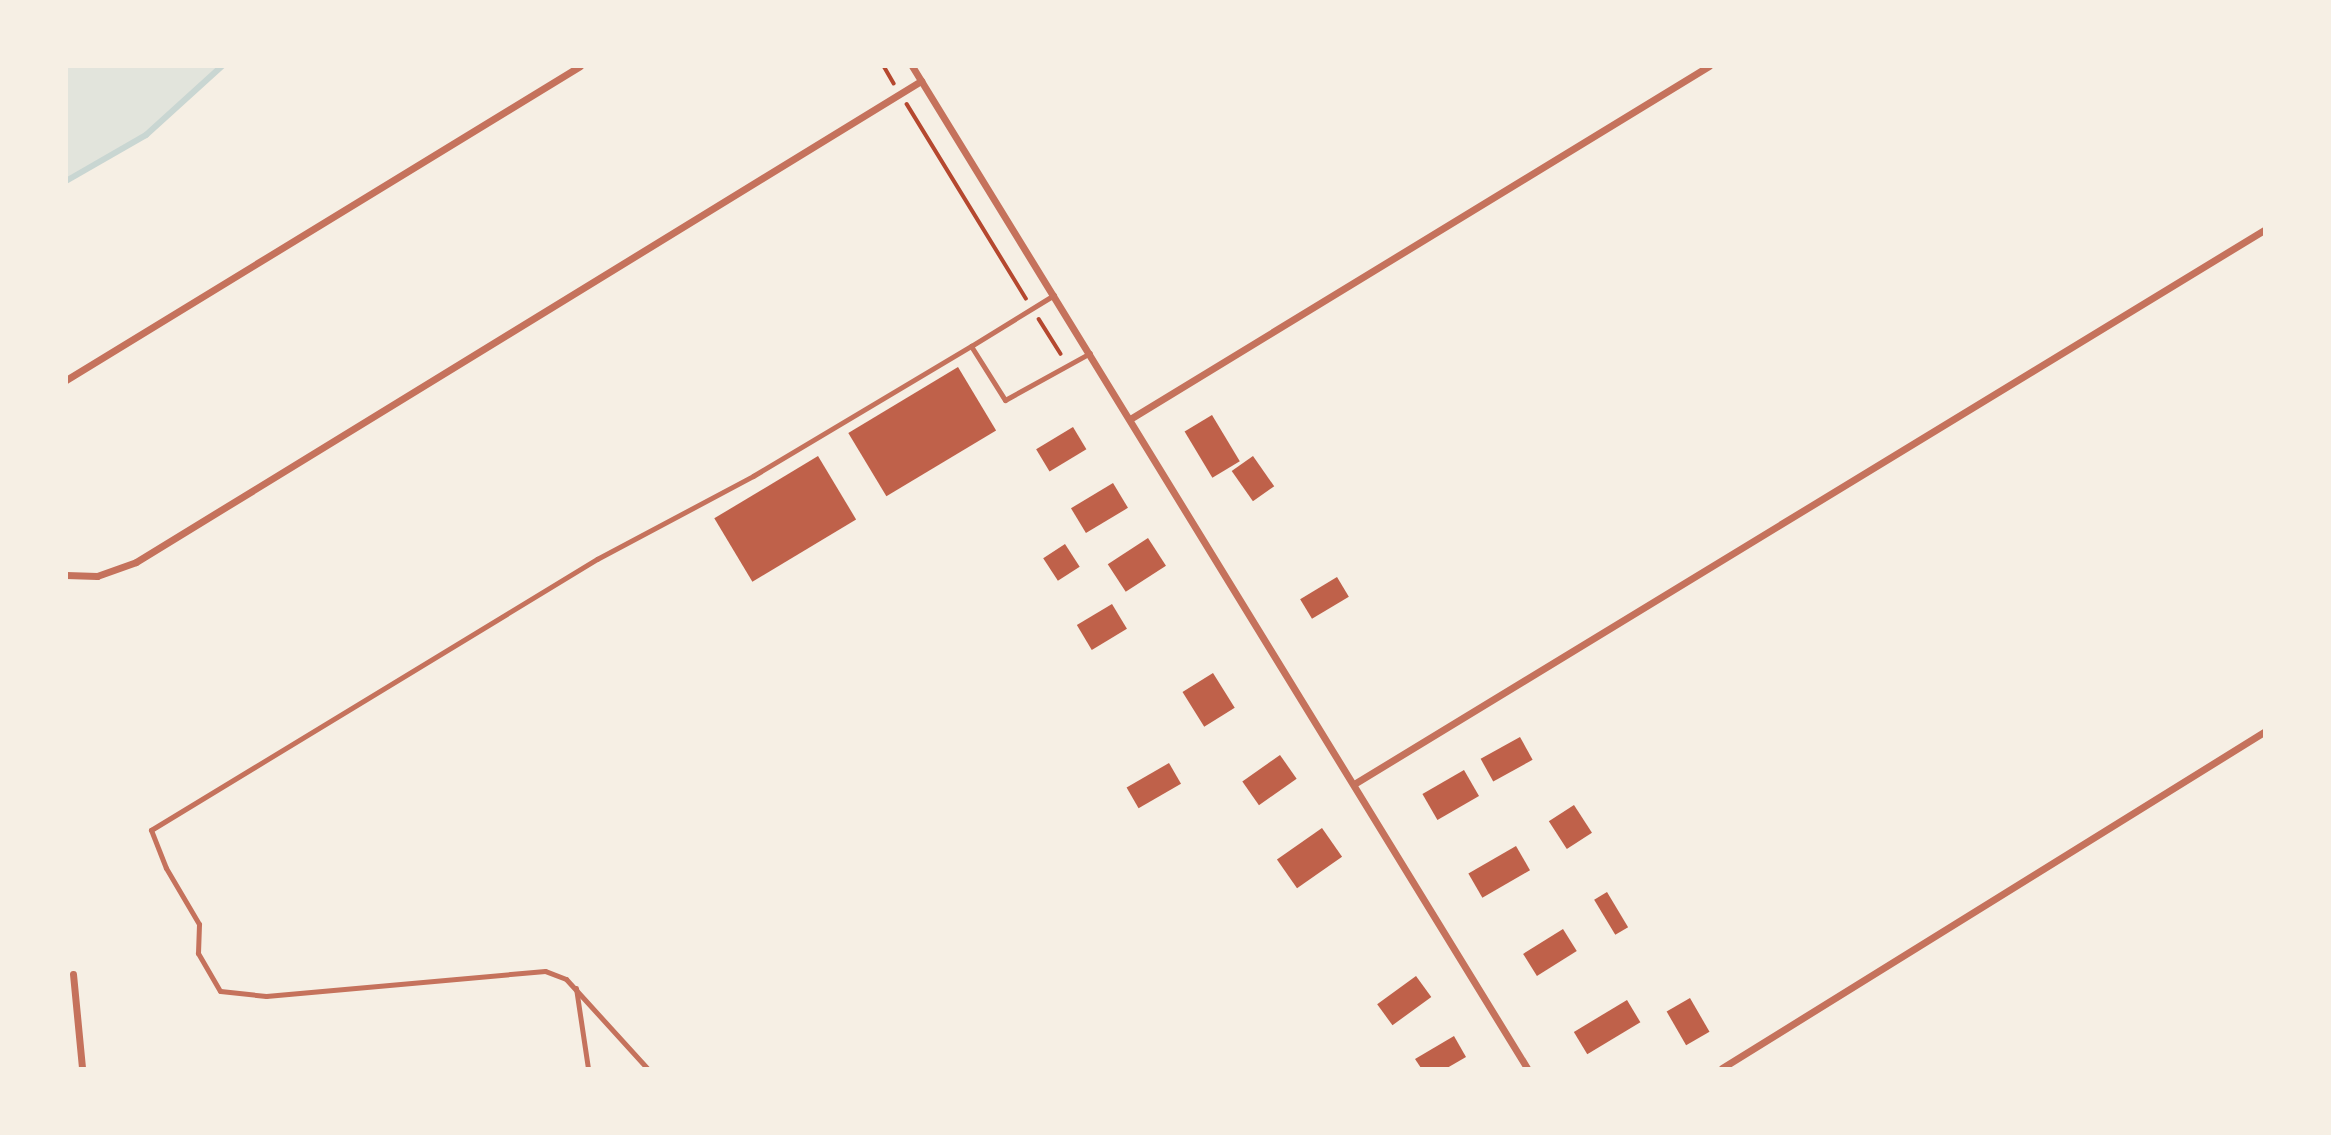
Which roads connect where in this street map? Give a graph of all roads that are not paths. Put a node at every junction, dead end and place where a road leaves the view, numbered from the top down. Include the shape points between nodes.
1 (580, 66) edge
2 (912, 66) edge
3 (1709, 66) edge
4 (921, 81) junction
5 (2264, 230) edge
6 (1054, 295) junction
7 (971, 346) junction
8 (1090, 353) junction
9 (66, 380) edge
10 (1130, 419) junction
11 (66, 575) edge
12 (2264, 732) edge
13 (1354, 785) junction
14 (73, 974) dead end
15 (576, 988) junction
16 (82, 1069) edge
17 (588, 1069) edge
18 (647, 1069) edge
19 (1527, 1069) edge
20 (1722, 1069) edge

1 - 9 street
2 - 4 street
3 - 10 street
4 - 6 street
4 - 11 street via 136,562 97,576
5 - 13 street
6 - 7 lane
6 - 8 street
7 - 8 lane via 1005,400
7 - 15 lane via 753,476 597,559 151,830 166,869 199,924 198,953 220,991 266,996 545,971
8 - 10 street
10 - 13 street
12 - 20 street
13 - 19 street
14 - 16 street
15 - 17 lane
15 - 18 lane

